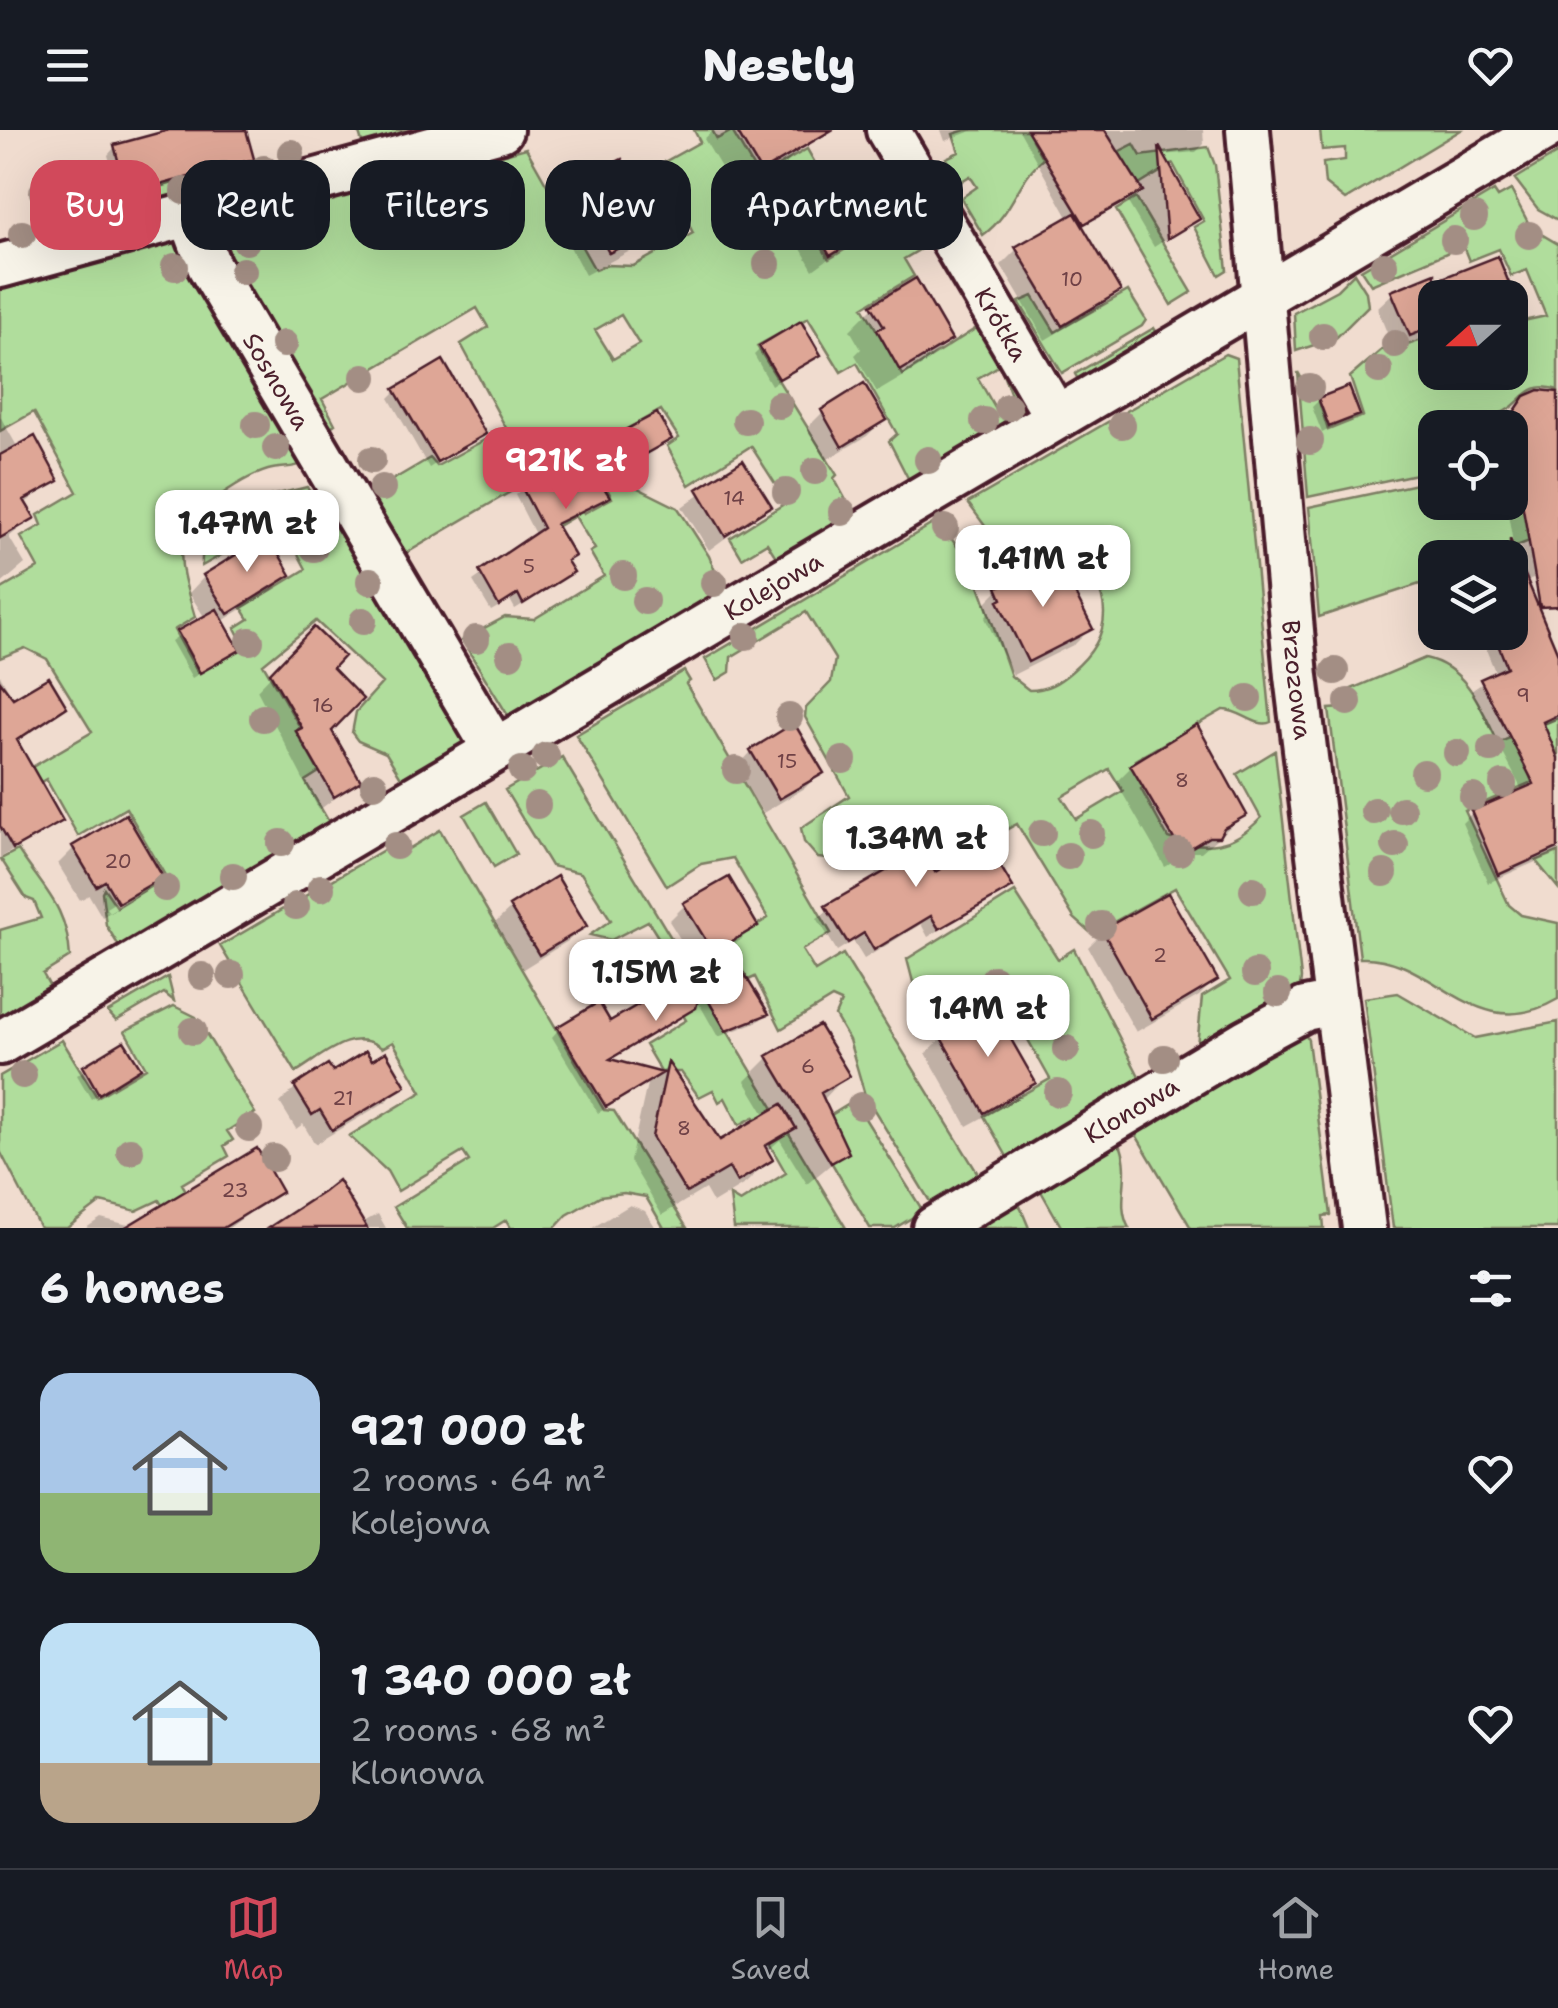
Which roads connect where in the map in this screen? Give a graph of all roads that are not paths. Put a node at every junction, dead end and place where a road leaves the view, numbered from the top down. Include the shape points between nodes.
1 (502, 130) edge
2 (888, 130) edge
3 (1248, 130) edge
4 (1544, 130) edge
5 (330, 177) edge
6 (181, 217) edge
7 (202, 250) edge
8 (0, 266) edge
9 (1263, 295) junction
10 (1056, 417) junction
11 (496, 750) junction
12 (1335, 1002) junction
13 (0, 1043) edge
14 (934, 1228) edge
15 (1364, 1228) edge

1 - 5 street
2 - 10 street, Krótka
3 - 9 street, Brzozowa
4 - 9 street, Kolejowa
6 - 8 street
7 - 11 street, Sosnowa
9 - 10 street, Kolejowa
9 - 12 street, Brzozowa via 1296,676
10 - 11 street, Kolejowa
11 - 13 street, Kolejowa
12 - 14 street, Klonowa via 1305,1009 1232,1049
12 - 15 street, Brzozowa

